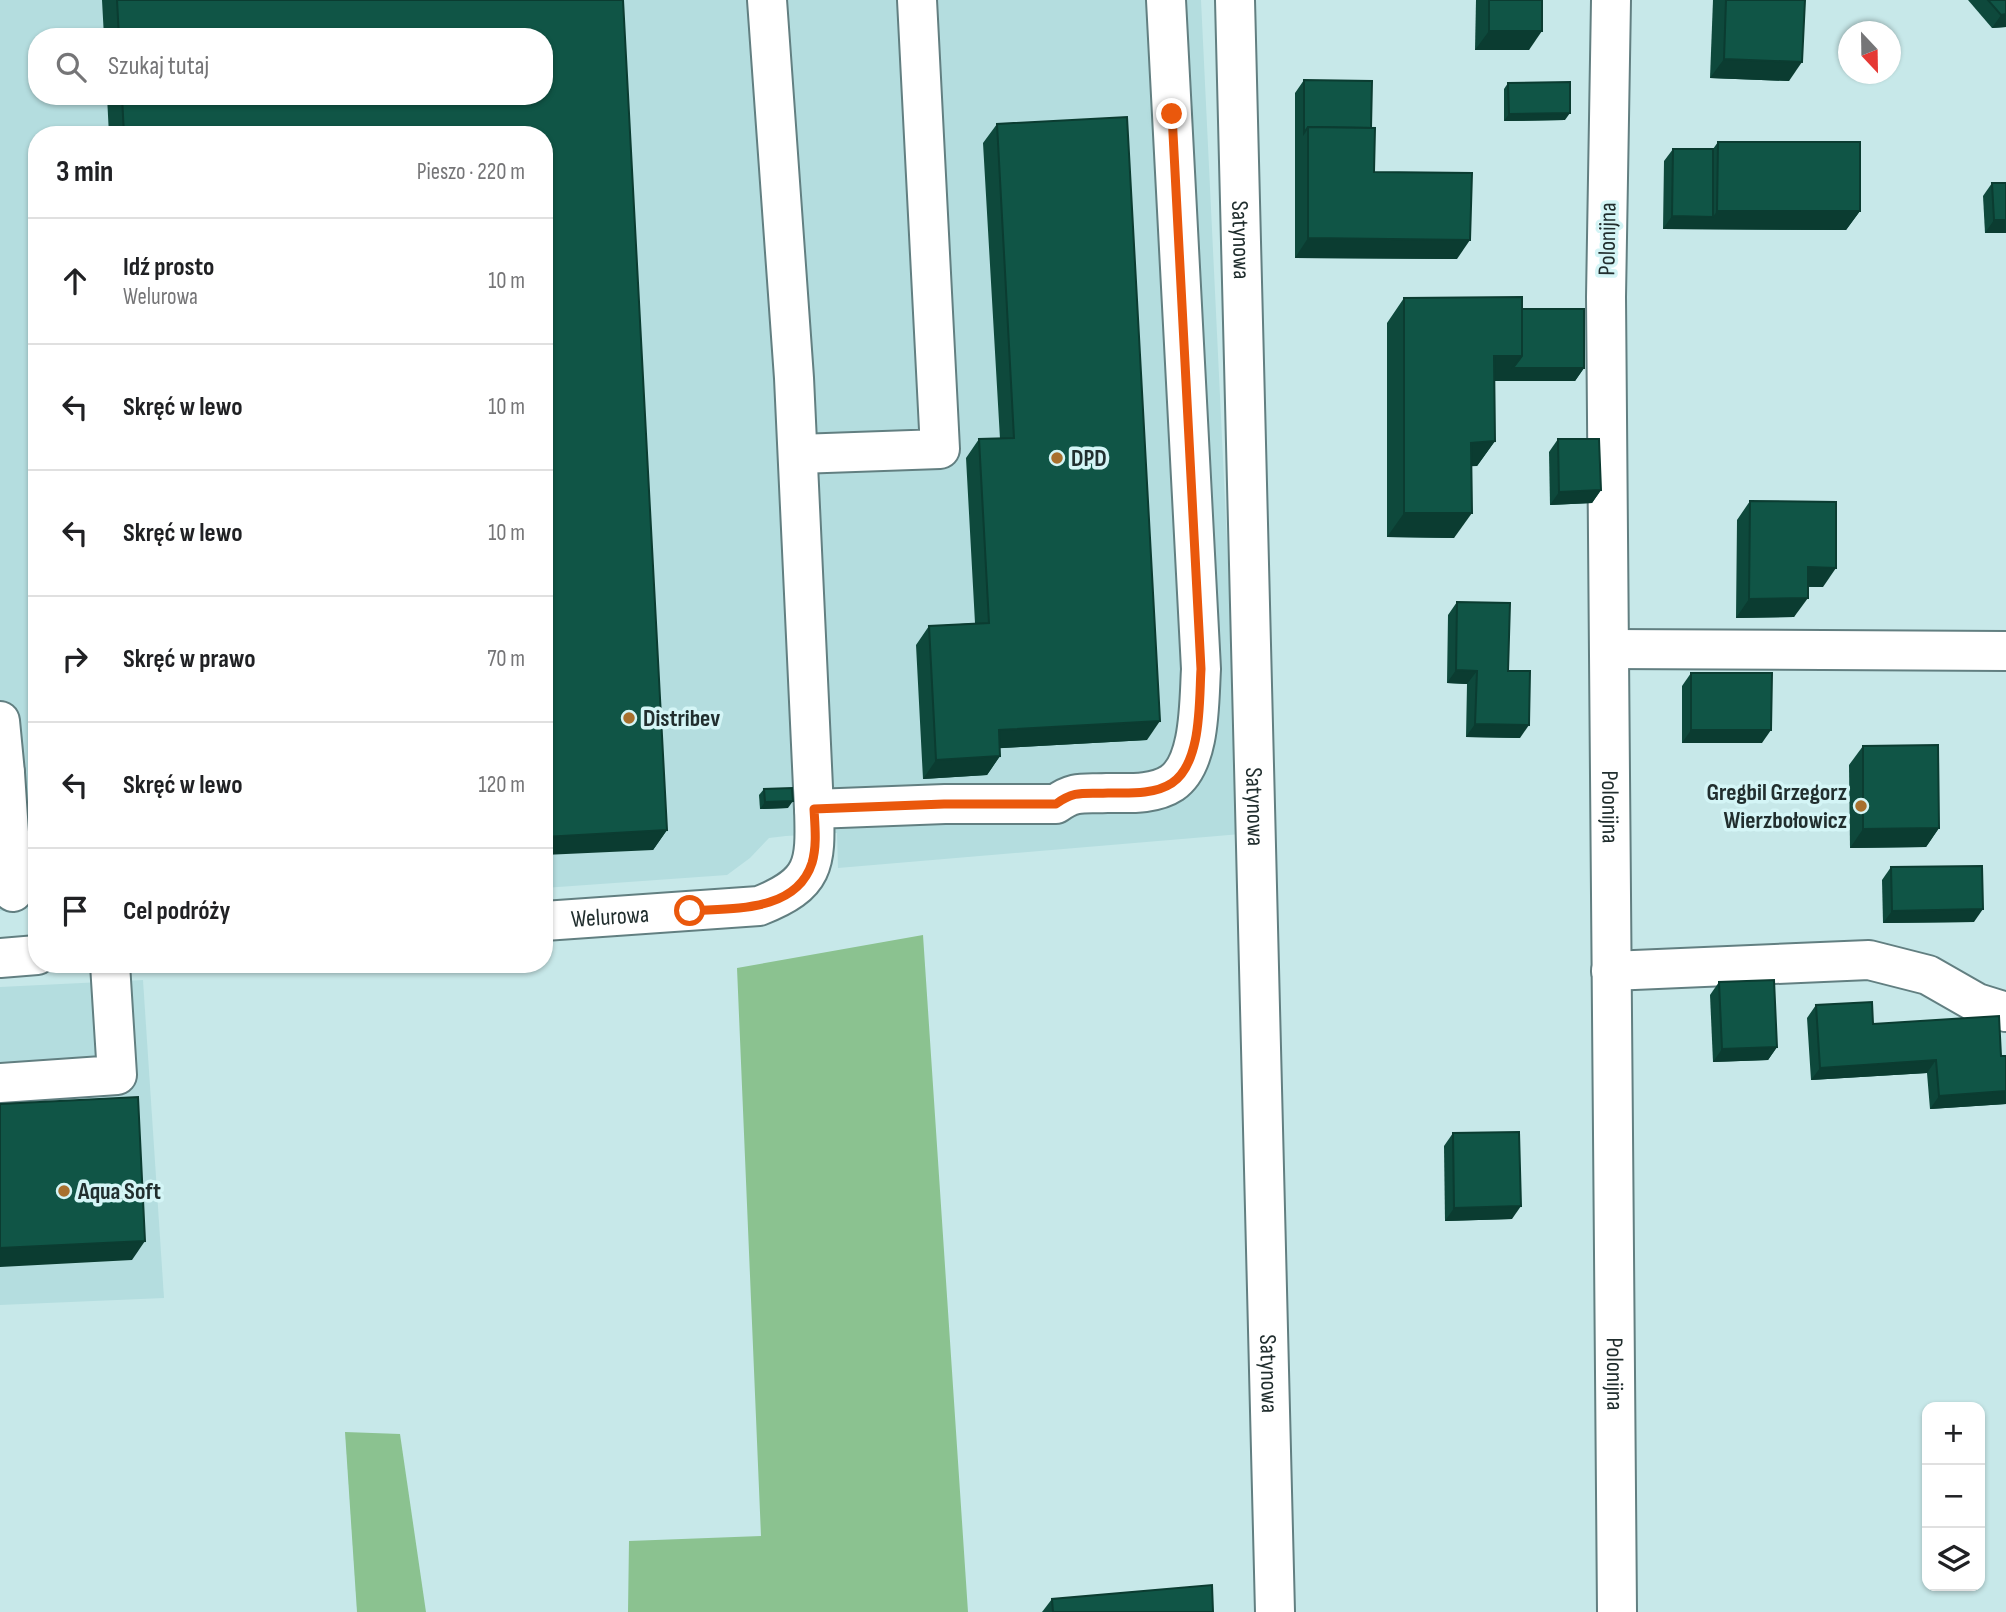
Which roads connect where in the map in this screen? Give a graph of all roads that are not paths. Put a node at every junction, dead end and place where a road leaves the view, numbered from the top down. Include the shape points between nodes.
1 (917, 0) edge
2 (1166, 0) edge
3 (1235, 0) edge
4 (1611, 0) edge
5 (773, 1) edge
6 (798, 454) junction
7 (1609, 649) junction
8 (2006, 651) edge
9 (0, 721) edge
10 (2, 774) edge
11 (814, 809) junction
12 (13, 892) dead end
13 (553, 920) edge
14 (28, 956) edge
15 (0, 958) edge
16 (1611, 971) junction
17 (111, 973) edge
18 (2006, 1012) edge
19 (0, 1083) edge
20 (1275, 1612) edge
21 (1617, 1612) edge

1 - 6 street via 940,449
2 - 11 street via 1201,669 1197,733 1190,760 1172,782 1145,792 1070,794 1056,804
3 - 20 street, Satynowa
4 - 7 street, Polonijna via 1606,297
5 - 6 street
6 - 11 street
7 - 8 street
7 - 16 street, Polonijna
9 - 10 street
10 - 12 street
11 - 13 street, Welurowa via 812,864 802,883 783,897 759,906
14 - 15 street
16 - 18 street via 1869,960 1928,975 1977,1003
16 - 21 street, Polonijna
17 - 19 street via 117,1075

